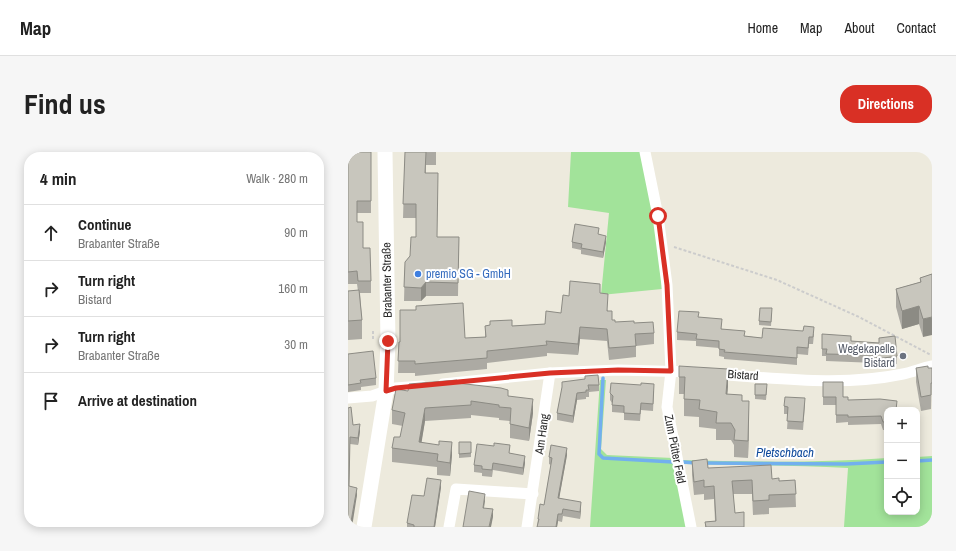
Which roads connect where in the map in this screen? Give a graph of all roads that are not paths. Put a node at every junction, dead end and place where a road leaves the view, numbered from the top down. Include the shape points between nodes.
1 (385, 152) edge
2 (645, 152) edge
3 (932, 366) edge
4 (671, 371) junction
5 (550, 373) junction
6 (386, 391) junction
7 (348, 398) edge
8 (533, 494) junction
9 (364, 527) edge
10 (449, 527) edge
11 (527, 527) edge
12 (691, 527) edge

1 - 6 main road, Brabanter Straße via 388,334
2 - 4 street via 658,216 667,285
3 - 4 street, Bistard via 903,374 858,380 815,380
4 - 5 street, Bistard
4 - 12 street, Zum Pütter Feld via 667,407
5 - 6 street, Bistard
5 - 8 street, Am Hang
6 - 7 street, Bistard via 372,396
6 - 9 main road, Brabanter Straße
8 - 10 street via 456,489
8 - 11 street, Am Hang

